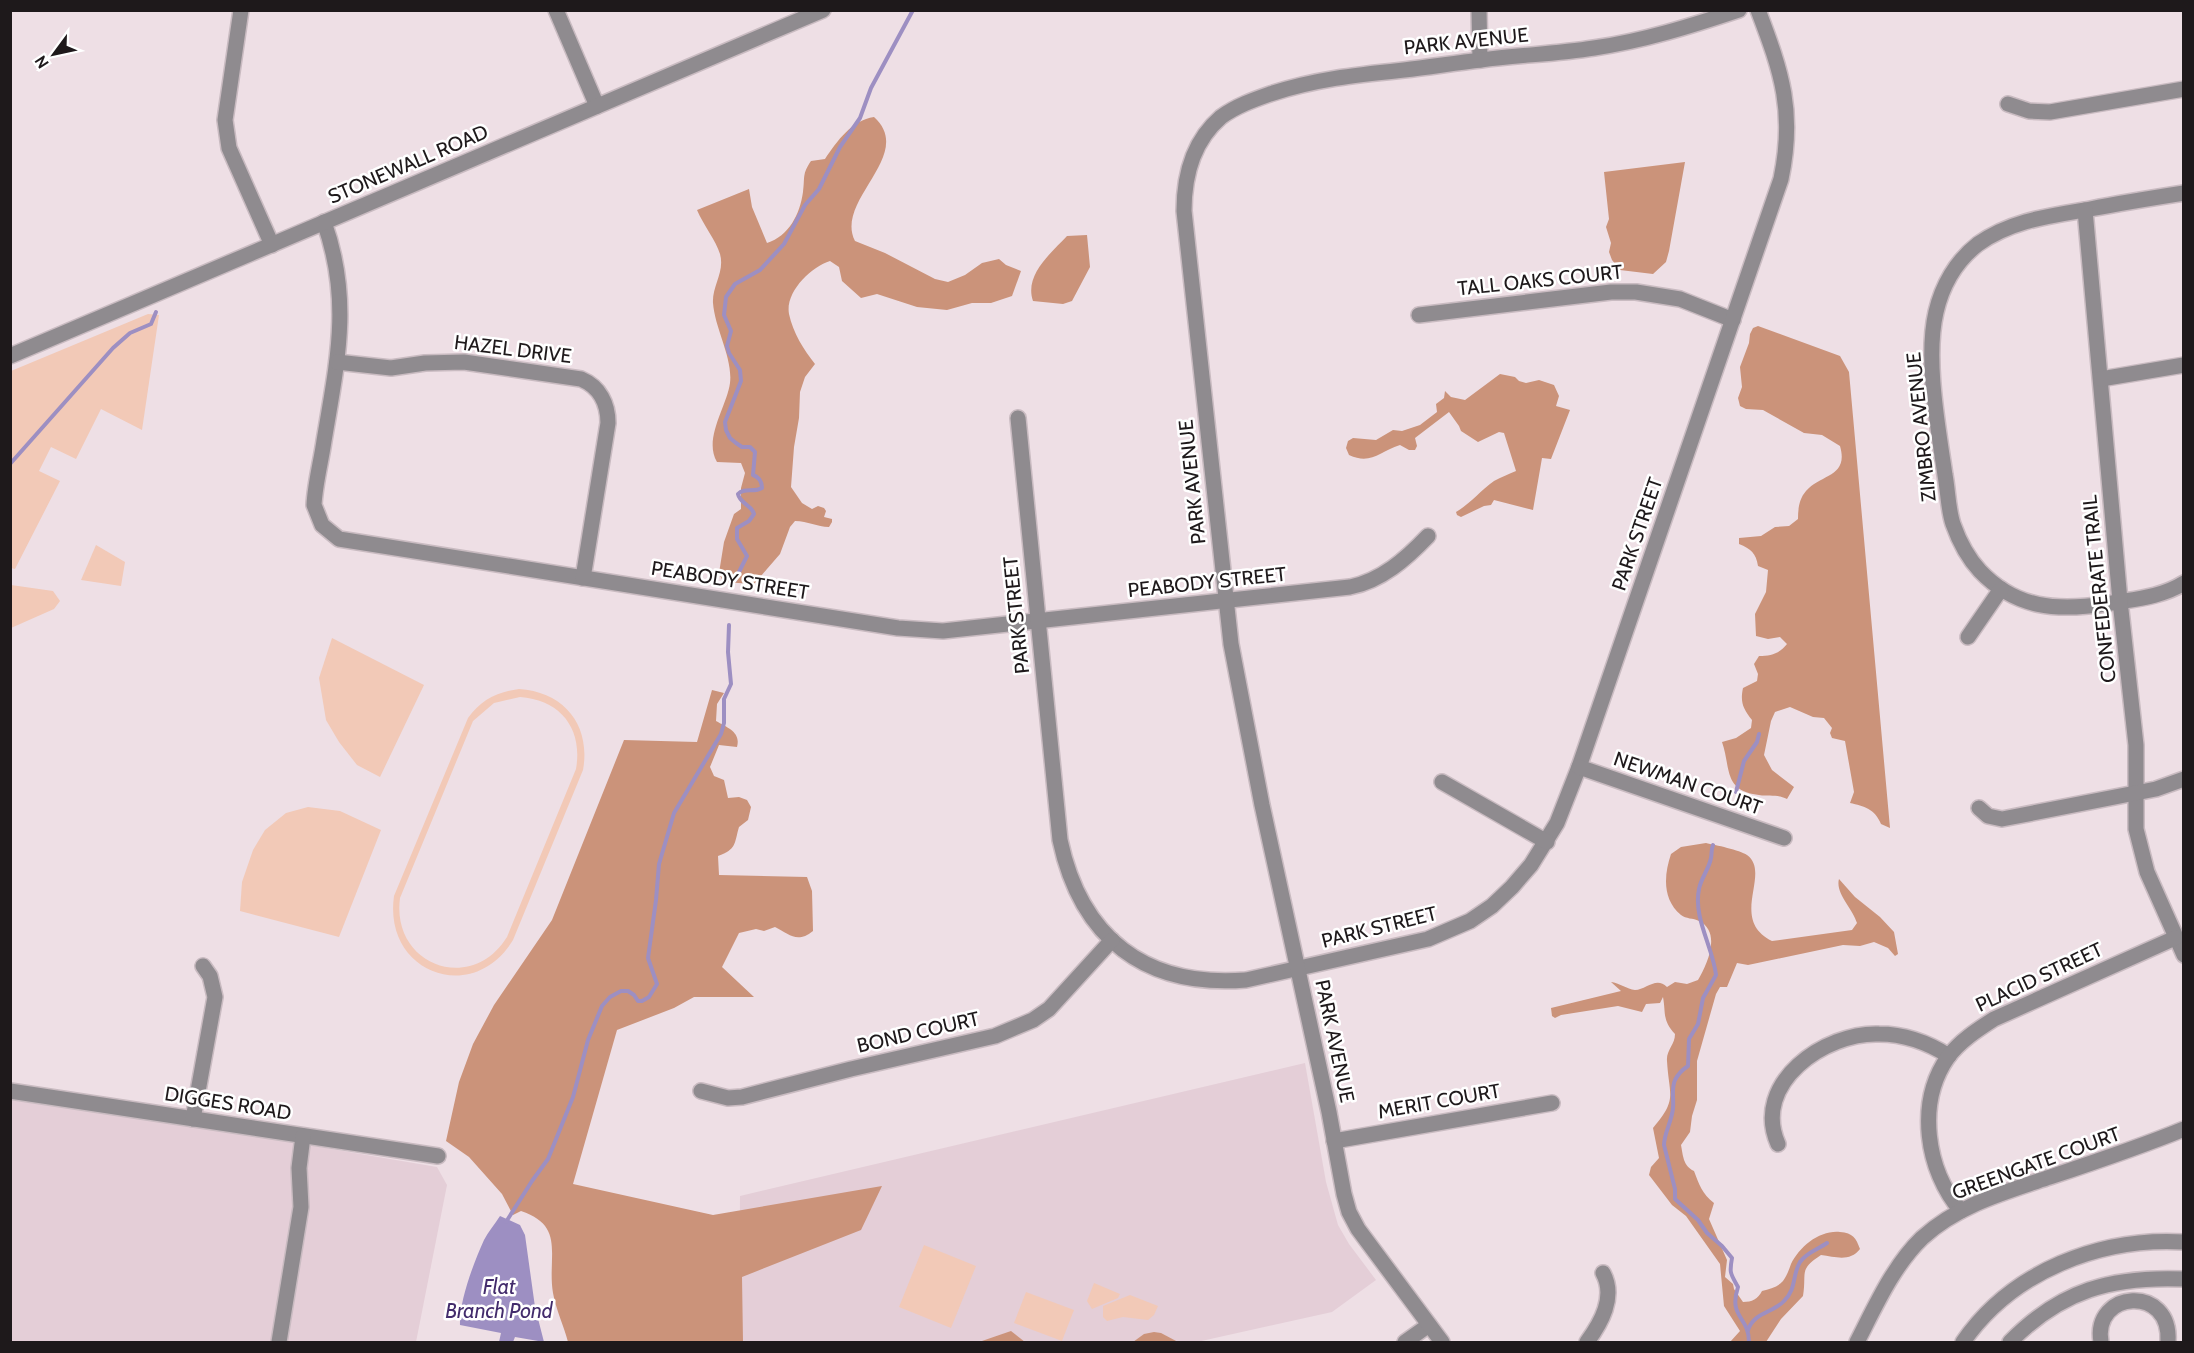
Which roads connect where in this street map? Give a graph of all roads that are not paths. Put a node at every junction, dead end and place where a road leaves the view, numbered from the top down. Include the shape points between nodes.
1 (241, 10) edge
2 (556, 10) edge
3 (823, 10) edge
4 (1479, 10) edge
5 (1739, 10) edge
6 (1758, 10) edge
7 (1480, 60) junction
8 (2184, 89) edge
9 (2008, 104) dead end
10 (597, 106) junction
11 (2184, 193) edge
12 (2085, 210) junction
13 (324, 222) junction
14 (272, 245) junction
15 (1419, 315) dead end
16 (1733, 320) junction
17 (10, 356) edge
18 (337, 362) junction
19 (2184, 365) edge
20 (2101, 379) junction
21 (1018, 418) dead end
22 (1428, 536) dead end
23 (584, 578) junction
24 (2184, 583) edge
25 (2001, 589) junction
26 (1226, 601) junction
27 (2120, 601) junction
28 (1038, 622) junction
29 (1968, 637) dead end
30 (1579, 767) junction
31 (2184, 779) edge
32 (1442, 782) dead end
33 (2136, 793) junction
34 (1979, 808) dead end
35 (1784, 838) dead end
36 (1547, 842) junction
37 (2175, 938) junction
38 (1112, 940) junction
39 (2184, 955) edge
40 (203, 966) dead end
41 (1298, 969) junction
42 (1949, 1056) junction
43 (10, 1091) edge
44 (700, 1091) dead end
45 (1552, 1103) dead end
46 (193, 1119) junction
47 (2184, 1129) edge
48 (303, 1136) junction
49 (1334, 1141) junction
50 (1778, 1144) dead end
51 (438, 1156) dead end
52 (1961, 1211) junction
53 (2184, 1242) edge
54 (1603, 1273) dead end
55 (2184, 1279) edge
56 (1429, 1325) junction
57 (279, 1342) edge
58 (1405, 1342) edge
59 (1442, 1342) edge
60 (1587, 1342) edge
61 (1857, 1342) edge
62 (1964, 1342) edge
63 (2010, 1342) edge
64 (2102, 1342) edge
65 (2168, 1342) edge

1 - 14 street via 225,134
2 - 10 street
3 - 10 street, STONEWALL ROAD
4 - 7 street
5 - 7 street, PARK AVENUE via 1596,48
6 - 16 street, PARK STREET via 1784,87 1788,133 1780,179
7 - 26 street, PARK AVENUE via 1301,84 1236,108 1210,128 1194,152 1184,189 1184,211
8 - 9 street via 2050,112
10 - 13 street, STONEWALL ROAD
11 - 12 street, ZIMBRO AVENUE
12 - 20 street, CONFEDERATE TRAIL
12 - 25 street, ZIMBRO AVENUE via 2034,218 1995,233 1969,252 1949,279 1936,314 1935,393 1952,521 1968,555
13 - 14 street, STONEWALL ROAD
13 - 18 street, PEABODY STREET via 339,284
14 - 17 street, STONEWALL ROAD
15 - 16 street, TALL OAKS COURT via 1636,291 1680,298
16 - 30 street, PARK STREET
18 - 23 street, PEABODY STREET via 314,496 317,515 330,533 339,539
18 - 23 street, HAZEL DRIVE via 391,368 464,362 581,379 591,384 603,399 608,423
19 - 20 street
20 - 27 street, CONFEDERATE TRAIL
21 - 28 street, PARK STREET
22 - 26 street, PEABODY STREET via 1393,568 1364,584
23 - 28 street, PEABODY STREET via 923,631
24 - 27 street, ZIMBRO AVENUE via 2161,594
25 - 27 street, ZIMBRO AVENUE via 2033,604 2055,608
25 - 29 street
26 - 28 street, PEABODY STREET
26 - 41 street, PARK AVENUE via 1260,794
27 - 33 street, CONFEDERATE TRAIL via 2136,745
28 - 38 street, PARK STREET via 1060,840 1082,903
30 - 35 street, NEWMAN COURT
30 - 36 street, PARK STREET
31 - 33 street
32 - 36 street
33 - 34 street via 2002,819 1988,816
33 - 37 street, CONFEDERATE TRAIL via 2136,829 2143,859
36 - 41 street, PARK STREET via 1512,887 1470,921 1428,939
37 - 39 street, CONFEDERATE TRAIL
37 - 42 street, PLACID STREET via 1994,1020 1976,1030
38 - 41 street, PARK STREET via 1145,963 1202,981 1246,980
38 - 44 street, BOND COURT via 1049,1008 1014,1030 742,1097
40 - 46 street via 215,997
41 - 49 street, PARK AVENUE
42 - 50 street via 1926,1043 1897,1035 1863,1034 1829,1044 1800,1064 1779,1091 1772,1124
42 - 52 street, PLACID STREET via 1933,1094 1930,1146 1944,1186
43 - 46 street, DIGGES ROAD
45 - 49 street, MERIT COURT
46 - 48 street, DIGGES ROAD
47 - 52 street, GREENGATE COURT
48 - 51 street, DIGGES ROAD
48 - 57 street via 299,1168 301,1207
49 - 56 street, PARK AVENUE via 1344,1194 1358,1229
52 - 61 street, GREENGATE COURT via 1915,1246 1879,1299
53 - 62 street via 2115,1246 2057,1265 2005,1297
54 - 60 street via 1608,1296 1601,1319
55 - 63 street via 2132,1279 2088,1290 2037,1319
56 - 58 street
56 - 59 street, PARK AVENUE
64 - 65 street via 2106,1315 2114,1306 2135,1300 2146,1302 2163,1316

